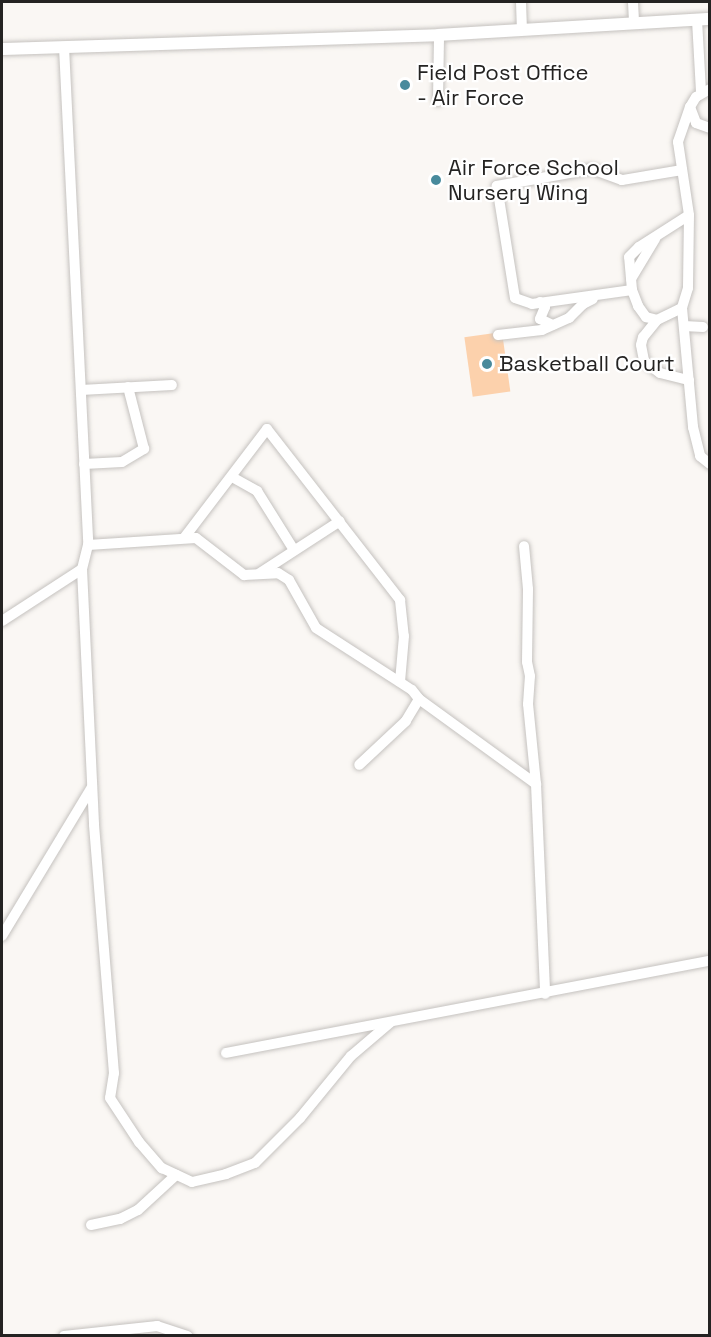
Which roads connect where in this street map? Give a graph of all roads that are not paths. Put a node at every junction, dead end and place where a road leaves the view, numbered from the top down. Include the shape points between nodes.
1 (521, 2) edge
2 (633, 2) edge
3 (703, 19) edge
4 (634, 23) junction
5 (522, 30) junction
6 (440, 35) junction
7 (64, 47) junction
8 (2, 49) edge
9 (705, 90) edge
10 (438, 101) dead end
11 (690, 107) junction
12 (710, 128) edge
13 (682, 170) junction
14 (688, 215) junction
15 (631, 285) junction
16 (602, 294) junction
17 (540, 303) junction
18 (682, 308) junction
19 (657, 320) junction
20 (553, 325) junction
21 (684, 327) junction
22 (703, 327) dead end
23 (498, 335) dead end
24 (688, 380) junction
25 (172, 385) dead end
26 (128, 387) junction
27 (81, 390) junction
28 (84, 464) junction
29 (710, 464) edge
30 (232, 477) junction
31 (340, 520) junction
32 (184, 538) junction
33 (88, 545) junction
34 (524, 546) dead end
35 (294, 550) junction
36 (82, 569) junction
37 (260, 573) junction
38 (2, 621) edge
39 (400, 682) junction
40 (419, 699) junction
41 (359, 765) dead end
42 (536, 784) junction
43 (93, 787) junction
44 (2, 936) edge
45 (710, 962) edge
46 (545, 994) junction
47 (391, 1022) junction
48 (226, 1053) dead end
49 (176, 1174) junction
50 (91, 1225) dead end
51 (117, 1332) edge
52 (63, 1335) edge
53 (187, 1335) edge

1 - 5 street
2 - 4 street
3 - 4 street
3 - 9 street
4 - 5 street
5 - 6 street
6 - 7 street
6 - 10 street
7 - 8 street
7 - 27 street
9 - 11 street
11 - 12 street via 696,123
11 - 13 street via 678,142
13 - 14 street
13 - 17 street via 622,180 592,169 497,186 515,298
14 - 15 street via 629,258
14 - 18 street via 688,288
15 - 16 street
15 - 19 street via 638,306 646,316
16 - 17 street
16 - 20 street
17 - 20 street via 545,307 540,319
18 - 19 street
18 - 21 street
19 - 24 street via 643,337 644,361 660,373
20 - 23 street
21 - 22 street
21 - 24 street
24 - 29 street via 700,456
25 - 26 street
26 - 27 street
26 - 28 street via 144,449 122,462
27 - 28 street
28 - 33 street
30 - 31 street via 267,429
30 - 32 street
30 - 35 street via 257,491
31 - 35 street
31 - 39 street via 400,600 404,636
32 - 33 street
32 - 37 street via 196,537 244,575
33 - 36 street
34 - 42 street via 528,704
35 - 37 street
36 - 38 street
36 - 43 street
37 - 39 street via 278,573 289,580 316,628
39 - 40 street
40 - 41 street via 406,721
40 - 42 street
42 - 46 street
43 - 44 street
43 - 49 street via 114,1073 110,1098 139,1142 162,1168
45 - 46 street
46 - 47 street
47 - 48 street
47 - 49 street via 351,1056 300,1118 255,1163 192,1182
49 - 50 street via 138,1210 120,1219
51 - 52 street
51 - 53 street via 157,1326

